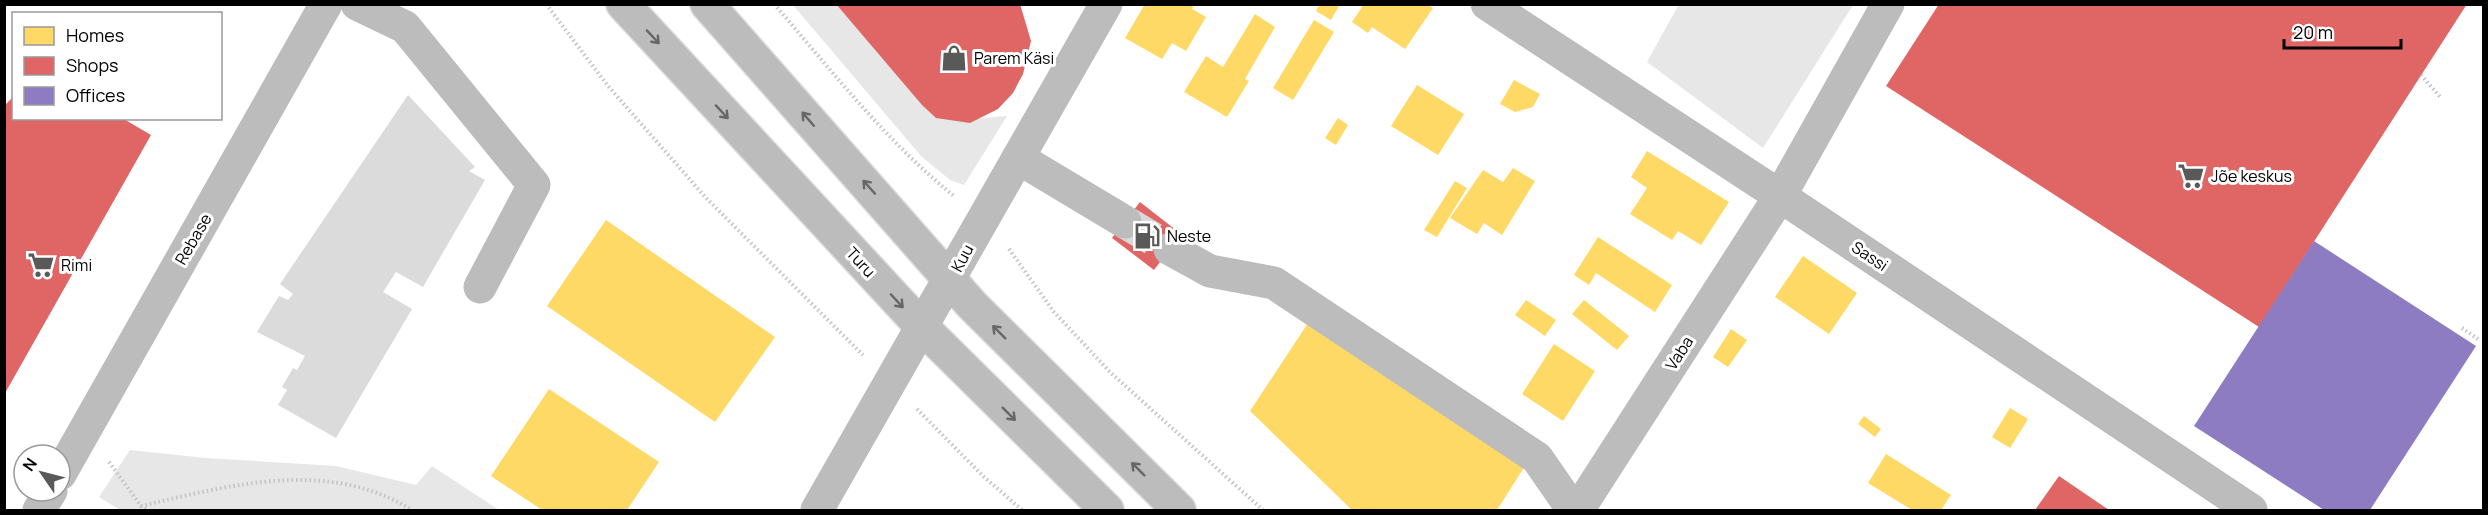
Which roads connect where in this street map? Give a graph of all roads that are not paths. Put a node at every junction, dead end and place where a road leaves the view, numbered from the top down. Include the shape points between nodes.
1 (326, 4) edge
2 (357, 4) edge
3 (623, 4) edge
4 (707, 4) edge
5 (1106, 4) edge
6 (1487, 4) edge
7 (1888, 4) edge
8 (1018, 158) junction
9 (1780, 196) junction
10 (1125, 222) tunnel mouth
11 (1170, 249) tunnel mouth
12 (950, 280) junction
13 (480, 286) dead end
14 (923, 328) junction
15 (72, 453) edge
16 (817, 510) edge
17 (1107, 510) edge
18 (1179, 510) edge
19 (1575, 510) edge
20 (2251, 510) edge

1 - 15 street, Rebase
2 - 13 street via 405,27 534,185
3 -> 14 street, Turu
12 -> 4 street
5 - 8 street, Kuu
6 - 9 street, Sassi
7 - 9 street, Vaba
8 - 10 street
8 - 12 street, Kuu
9 - 19 street, Vaba
9 - 20 street, Sassi
11 - 19 street via 1210,272 1274,283 1537,458
12 - 14 street, Kuu
18 -> 12 street
14 - 16 street, Kuu
14 -> 17 street, Turu

